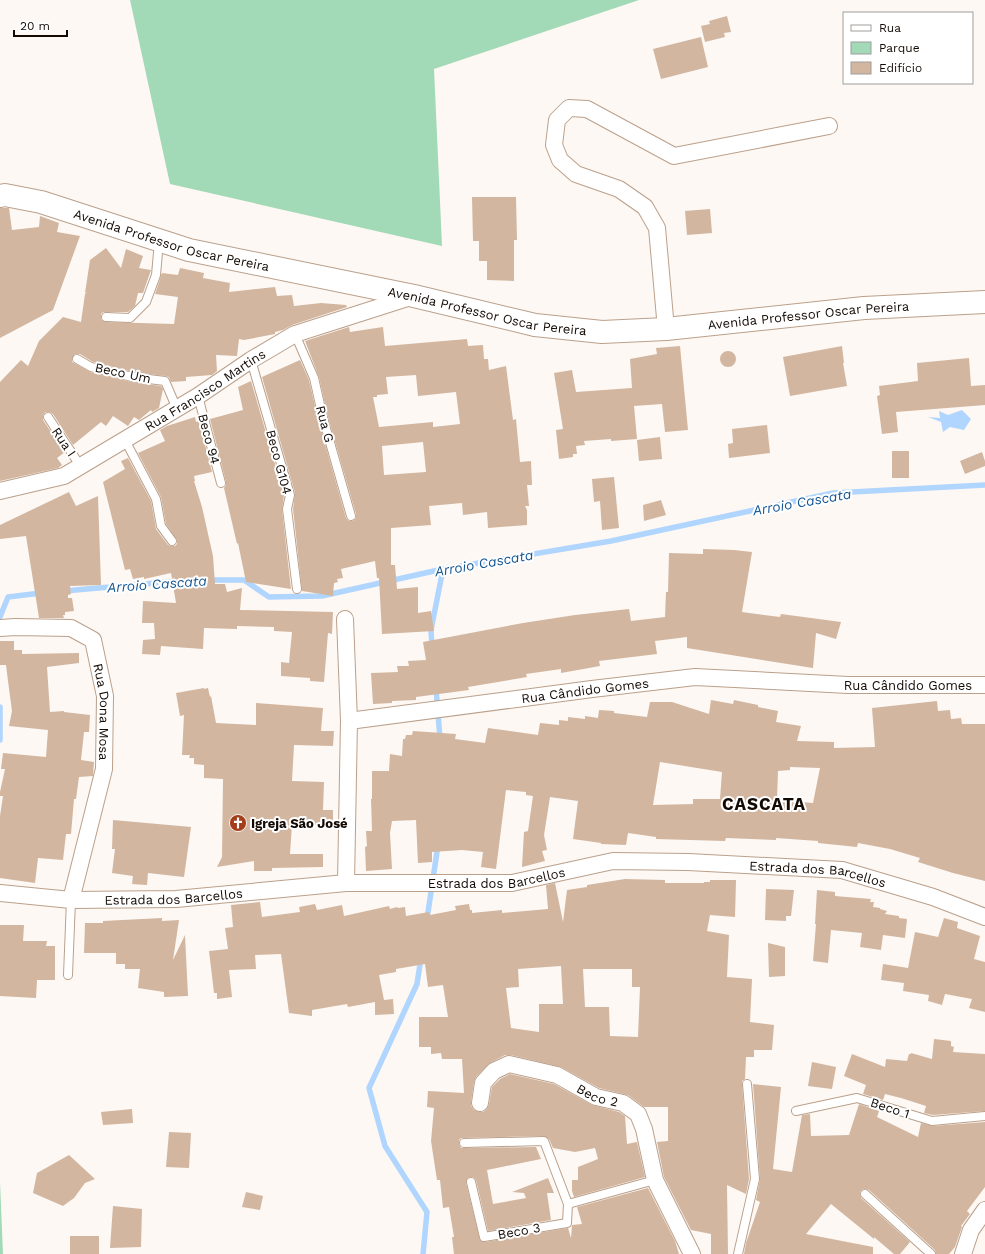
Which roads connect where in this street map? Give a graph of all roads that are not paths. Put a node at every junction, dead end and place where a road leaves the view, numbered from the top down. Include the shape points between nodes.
1 (829, 126) dead end
2 (0, 196) edge
3 (159, 241) junction
4 (414, 296) junction
5 (985, 302) edge
6 (106, 316) dead end
7 (666, 329) junction
8 (295, 334) junction
9 (78, 359) dead end
10 (251, 360) junction
11 (198, 396) junction
12 (177, 409) junction
13 (48, 417) dead end
14 (125, 440) junction
15 (81, 467) junction
16 (221, 483) dead end
17 (0, 491) edge
18 (351, 516) dead end
19 (172, 541) dead end
20 (297, 589) dead end
21 (345, 619) dead end
22 (0, 628) edge
23 (985, 685) edge
24 (349, 721) junction
25 (346, 884) junction
26 (0, 893) edge
27 (71, 900) junction
28 (985, 917) edge
29 (68, 975) dead end
30 (747, 1084) dead end
31 (480, 1103) dead end
32 (796, 1111) dead end
33 (985, 1116) edge
34 (464, 1143) dead end
35 (655, 1180) junction
36 (471, 1182) dead end
37 (865, 1194) dead end
38 (568, 1204) junction
39 (983, 1218) edge
40 (692, 1254) edge
41 (738, 1254) edge
42 (932, 1254) edge
43 (963, 1254) edge

1 - 7 street via 674,156 587,109 569,108 557,120 554,145 560,160 576,174 619,189 645,207 657,228
2 - 3 main road, Avenida Professor Oscar Pereira via 41,202
3 - 4 main road, Avenida Professor Oscar Pereira via 189,250
3 - 6 lane via 156,275 146,302 130,318
4 - 7 main road, Avenida Professor Oscar Pereira via 535,325 602,332
4 - 8 street, Rua Francisco Martins
5 - 7 main road, Avenida Professor Oscar Pereira via 864,308
8 - 10 street, Rua Francisco Martins
8 - 18 lane, Rua G via 314,378 322,418
9 - 12 lane, Beco Um via 91,367 165,381
10 - 11 street, Rua Francisco Martins
10 - 20 lane, Beco G104 via 290,495 288,509
11 - 12 street, Rua Francisco Martins
11 - 16 lane, Beco 94
12 - 14 street, Rua Francisco Martins
13 - 15 lane, Rua I
14 - 15 street, Rua Francisco Martins
14 - 19 lane via 156,498 161,526
15 - 17 street, Rua Francisco Martins via 64,476
21 - 24 street
22 - 27 street, Rua Dona Mosa via 71,628 93,640 105,696 104,768
23 - 24 street, Rua Cândido Gomes via 848,685 695,677
24 - 25 street
25 - 27 street, Estrada dos Barcellos via 176,899
25 - 28 street, Estrada dos Barcellos via 512,883 613,861 688,862 842,870 933,897
26 - 27 street, Estrada dos Barcellos
27 - 29 lane
30 - 41 lane via 755,1180
31 - 35 street, Beco 2 via 483,1083 494,1071 509,1064 557,1075 596,1097 624,1103 638,1114 644,1129
32 - 33 lane, Beco 1 via 857,1098 932,1122
34 - 38 lane, Beco 3 via 544,1141
35 - 38 lane
35 - 40 street, Beco 2
36 - 38 lane, Beco 3 via 484,1237 567,1223
37 - 42 lane
39 - 43 street via 971,1230

